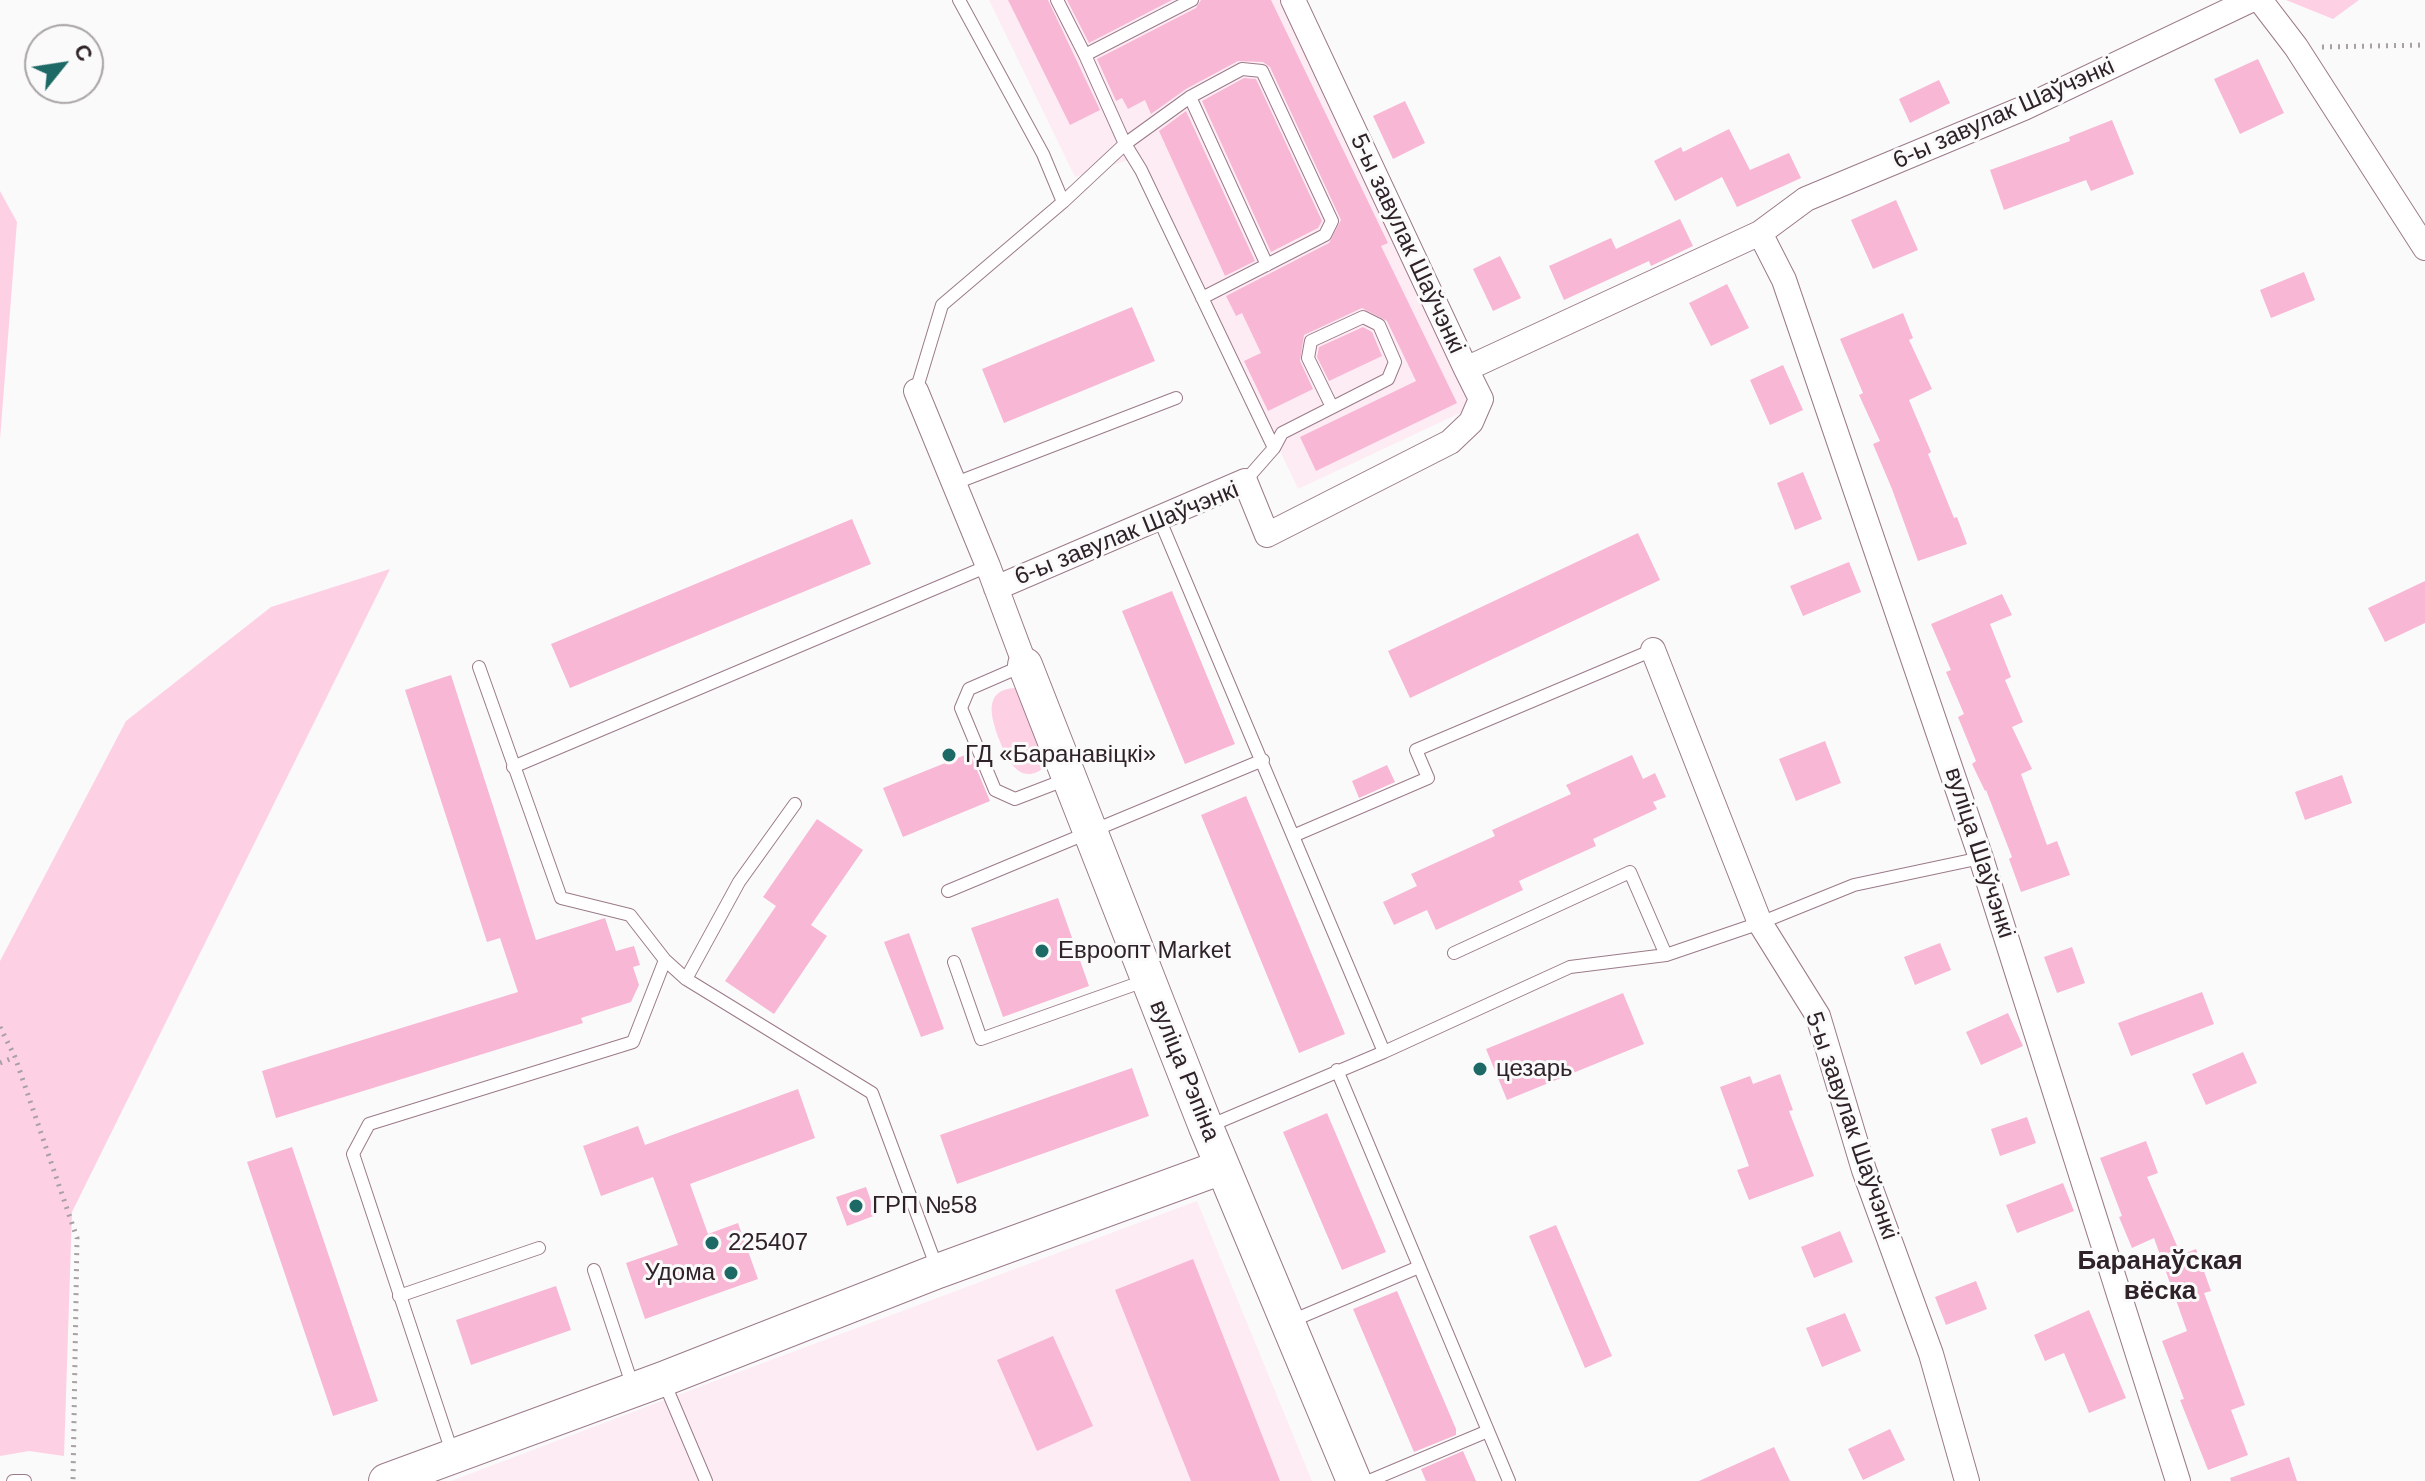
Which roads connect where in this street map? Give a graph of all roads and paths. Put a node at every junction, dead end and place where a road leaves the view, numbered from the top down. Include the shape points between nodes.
1 (959, 0) edge
2 (1057, 0) edge
3 (1192, 0) edge
4 (1293, 0) edge
5 (2251, 0) edge
6 (2260, 0) edge
7 (2425, 45) edge
8 (2296, 47) junction
9 (1085, 55) junction
10 (1190, 97) junction
11 (1125, 144) junction
12 (1063, 202) junction
13 (1760, 233) junction
14 (2425, 248) edge
15 (1267, 265) junction
16 (1202, 298) junction
17 (1466, 369) junction
18 (916, 391) joint
19 (1176, 398) dead end
20 (1332, 407) junction
21 (1274, 448) junction
22 (1245, 481) junction
23 (953, 484) junction
24 (1159, 518) junction
25 (992, 577) junction
26 (1653, 650) joint
27 (1025, 665) junction
28 (479, 667) dead end
29 (1263, 760) junction
30 (513, 767) junction
31 (1069, 779) junction
32 (795, 804) dead end
33 (1091, 834) junction
34 (1293, 836) junction
35 (1981, 858) junction
36 (948, 891) dead end
37 (1760, 923) junction
38 (1454, 953) dead end
39 (1666, 955) junction
40 (665, 960) junction
41 (954, 962) dead end
42 (686, 979) junction
43 (1148, 980) junction
44 (0, 1027) edge
45 (1384, 1052) junction
46 (15, 1057) junction
47 (0, 1063) edge
48 (1337, 1070) junction
49 (1206, 1127) junction
50 (1222, 1167) junction
51 (539, 1248) dead end
52 (1419, 1267) junction
53 (594, 1270) dead end
54 (938, 1271) junction
55 (399, 1296) junction
56 (1287, 1323) junction
57 (648, 1385) junction
58 (1488, 1431) junction
59 (454, 1457) junction
60 (13, 1481) edge
61 (25, 1481) edge
62 (73, 1481) edge
63 (386, 1481) edge
64 (706, 1481) edge
65 (1354, 1481) edge
66 (1369, 1481) edge
67 (1509, 1481) edge
68 (1967, 1481) edge
69 (2178, 1481) edge

1 - 12 lane via 1043,154
2 - 9 lane
3 - 9 lane
4 - 17 street, 5-ы завулак Шаўчэнкі
5 - 13 street, 6-ы завулак Шаўчэнкі via 2024,108 1806,199
6 - 8 street
7 - 8 path
8 - 14 street
9 - 11 lane
10 - 11 lane
10 - 15 lane
10 - 15 lane via 1242,69 1262,71 1332,221 1325,235
11 - 12 lane
11 - 16 lane
12 - 18 lane via 942,305
13 - 17 street, 5-ы завулак Шаўчэнкі
13 - 35 street, вуліца Шаўчэнкі via 1784,280
15 - 16 lane
16 - 21 lane
17 - 22 street, 6-ы завулак Шаўчэнкі via 1481,399 1471,422 1450,442 1267,535
18 - 23 street, вуліца Рэпіна
19 - 23 lane
20 - 20 lane via 1388,379 1395,362 1379,325 1363,317 1311,341 1308,358
20 - 21 lane via 1282,433
21 - 22 lane
22 - 24 street, 6-ы завулак Шаўчэнкі
23 - 25 street, вуліца Рэпіна
24 - 25 street, 6-ы завулак Шаўчэнкі
24 - 29 lane
25 - 27 street, вуліца Рэпіна
25 - 30 lane
26 - 34 lane via 1416,750 1428,778
26 - 37 street, 5-ы завулак Шаўчэнкі
27 - 31 street, вуліца Рэпіна
27 - 31 lane via 969,689 961,708 995,790 1015,799
28 - 30 lane
29 - 33 lane
29 - 34 lane
30 - 40 lane via 561,898 630,915
31 - 33 street, вуліца Рэпіна
32 - 42 lane via 739,882
33 - 36 lane
33 - 43 street, вуліца Рэпіна
34 - 45 lane
35 - 37 lane via 1854,885
35 - 69 street, вуліца Шаўчэнкі
37 - 39 lane
37 - 68 street, 5-ы завулак Шаўчэнкі via 1818,1016 1864,1170 1931,1354
38 - 39 lane via 1630,872
39 - 45 lane via 1570,967
40 - 42 lane
40 - 55 lane via 633,1042 369,1124 353,1154
41 - 43 lane via 981,1039
42 - 54 lane via 872,1093
43 - 49 street, вуліца Рэпіна
44 - 46 path
45 - 48 lane
46 - 47 path
46 - 62 path via 77,1238
48 - 49 lane
48 - 52 lane
49 - 50 street, вуліца Рэпіна
50 - 54 street
50 - 56 street, вуліца Рэпіна
51 - 55 lane
52 - 56 lane
52 - 58 lane
53 - 57 lane
54 - 57 street
55 - 59 lane
56 - 65 street, вуліца Рэпіна
57 - 59 street
57 - 64 lane
58 - 66 lane
58 - 67 lane
59 - 63 street
60 - 61 lane

